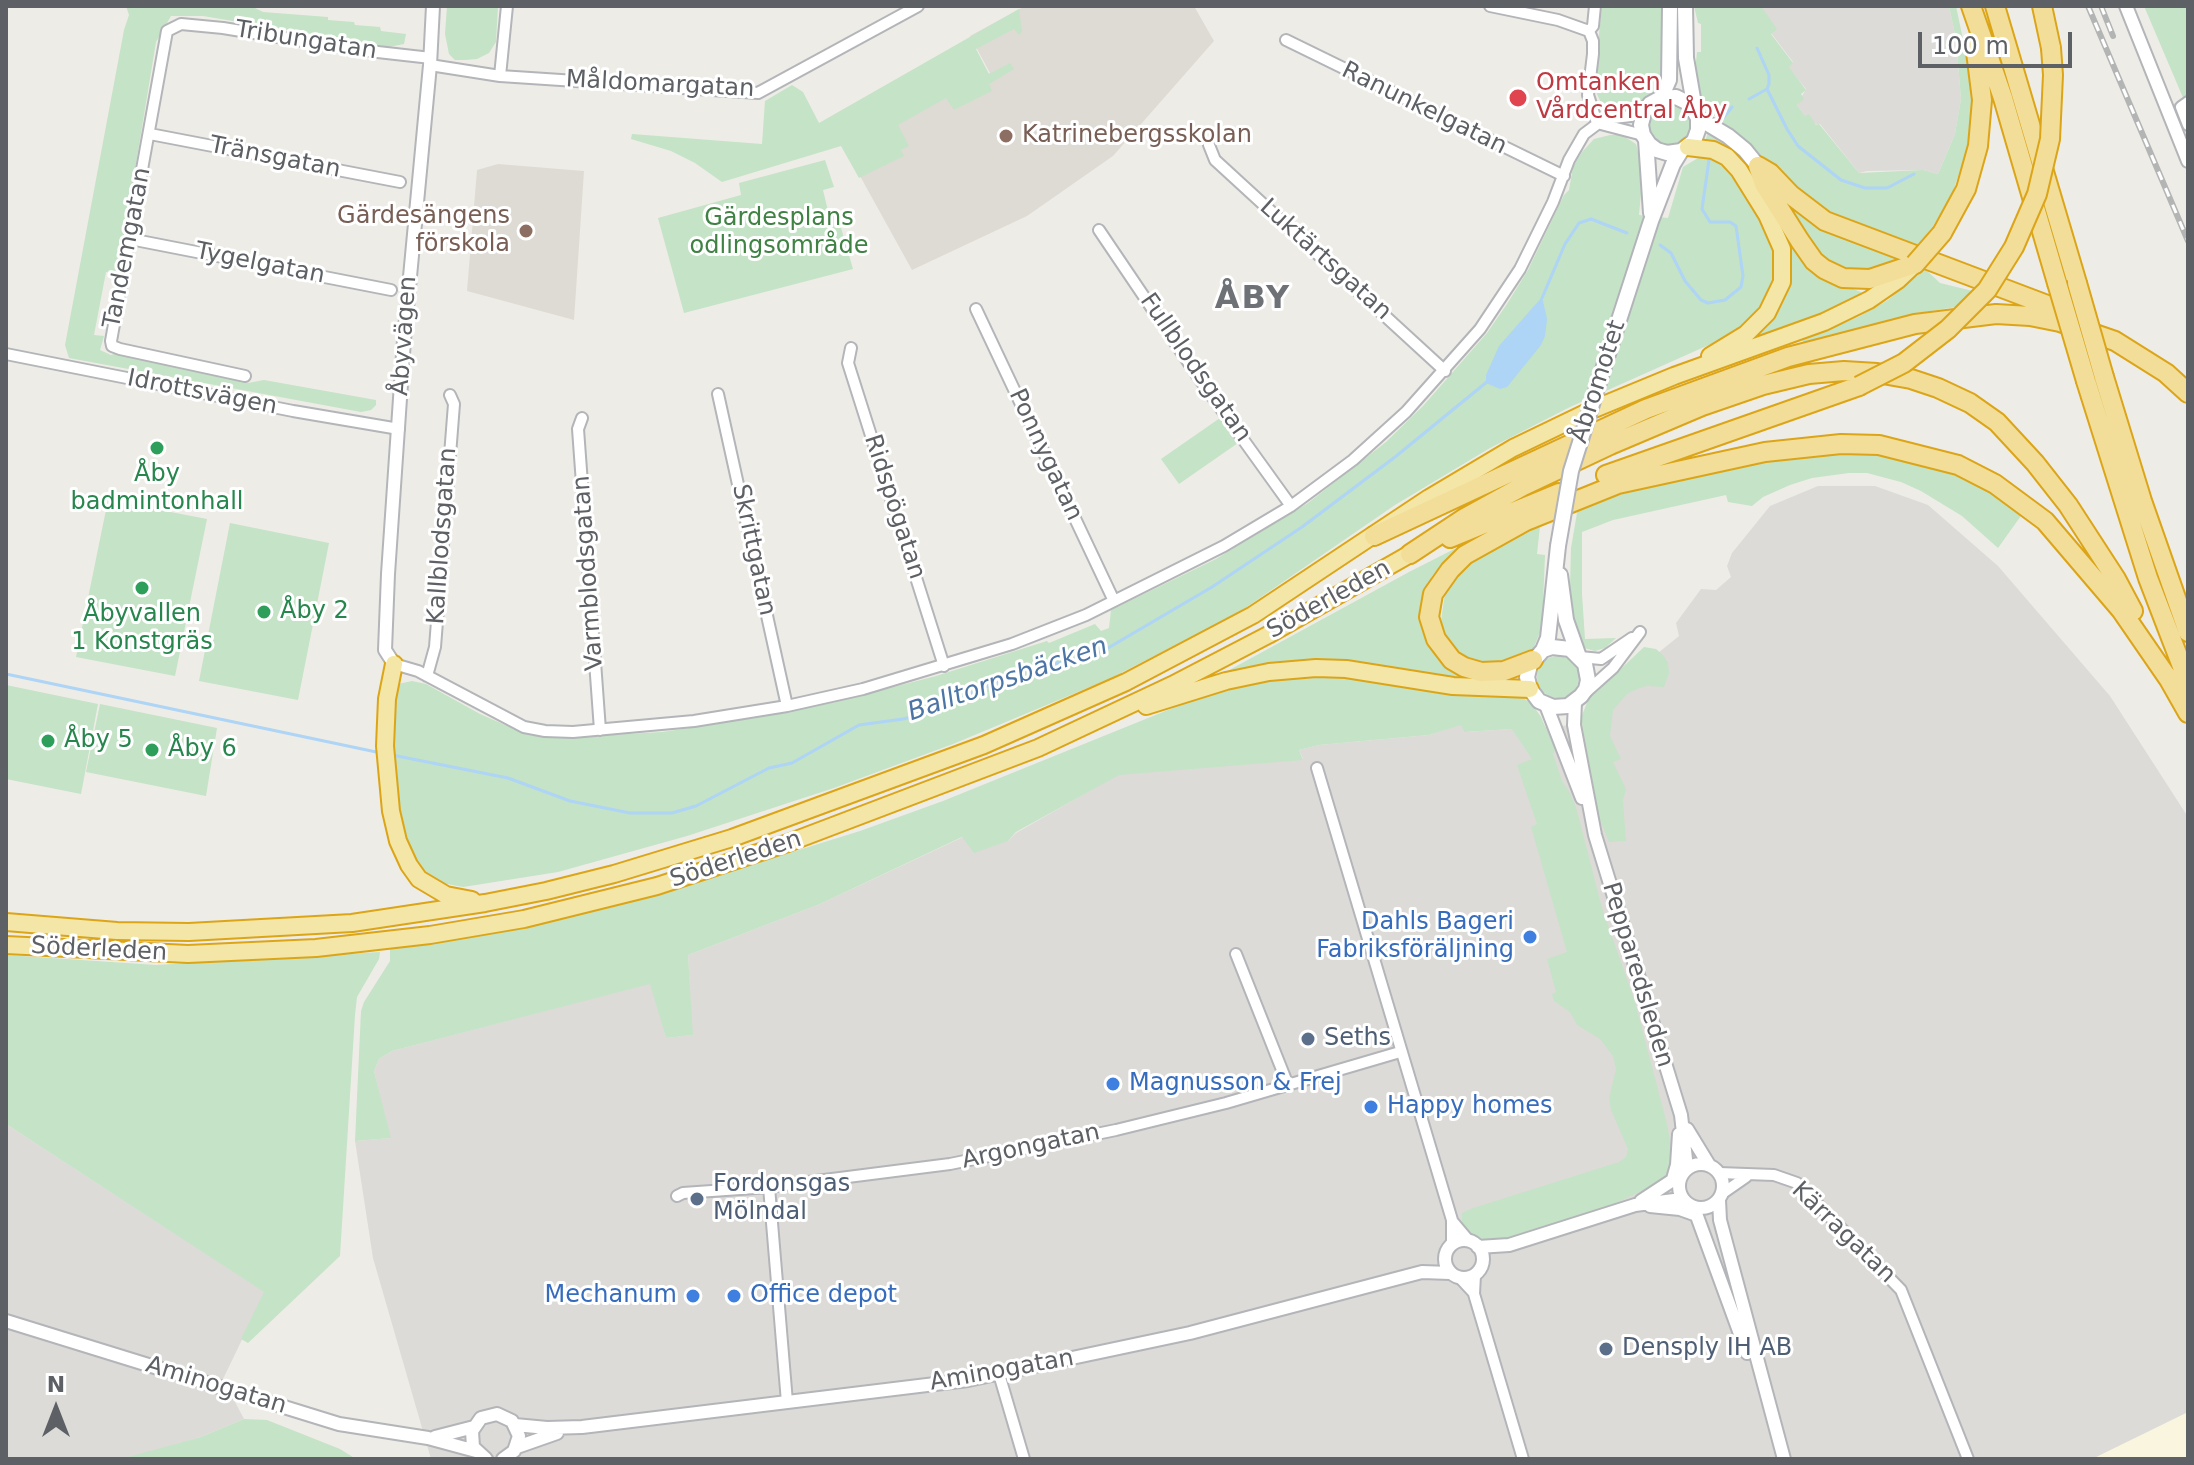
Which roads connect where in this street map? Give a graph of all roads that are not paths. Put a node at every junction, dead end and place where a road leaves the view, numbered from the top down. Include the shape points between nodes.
1 (433, 6) edge
2 (507, 6) edge
3 (918, 6) edge
4 (1490, 6) edge
5 (1595, 6) edge
6 (1670, 6) edge
7 (1685, 6) edge
8 (1969, 6) edge
9 (1995, 6) edge
10 (2042, 6) edge
11 (2126, 6) edge
12 (181, 24) joint
13 (1589, 31) junction
14 (1286, 40) dead end
15 (430, 62) junction
16 (500, 76) junction
17 (1661, 98) junction
18 (2188, 102) edge
19 (1646, 110) junction
20 (1696, 114) junction
21 (1597, 123) junction
22 (2188, 125) edge
23 (150, 134) junction
24 (1644, 137) junction
25 (1209, 145) dead end
26 (1685, 149) junction
27 (2188, 161) edge
28 (1758, 166) junction
29 (1564, 176) junction
30 (400, 182) dead end
31 (1651, 221) junction
32 (1099, 230) dead end
33 (130, 239) junction
34 (1895, 276) junction
35 (391, 290) dead end
36 (976, 309) dead end
37 (2087, 329) junction
38 (851, 348) dead end
39 (6, 354) edge
40 (1445, 371) junction
41 (245, 376) dead end
42 (1674, 376) junction
43 (2095, 379) junction
44 (2188, 393) edge
45 (718, 394) dead end
46 (450, 395) dead end
47 (582, 418) dead end
48 (399, 429) junction
49 (1644, 463) junction
50 (1618, 484) junction
51 (1291, 506) junction
52 (1374, 536) junction
53 (1558, 546) junction
54 (1410, 554) junction
55 (1114, 601) junction
56 (2188, 632) edge
57 (1538, 655) junction
58 (1579, 655) junction
59 (394, 664) junction
60 (944, 666) junction
61 (427, 676) junction
62 (2180, 683) edge
63 (1530, 689) junction
64 (1578, 699) junction
65 (1546, 705) junction
66 (787, 706) junction
67 (2188, 713) edge
68 (1098, 721) junction
69 (600, 730) junction
70 (1317, 768) dead end
71 (1595, 835) junction
72 (485, 903) junction
73 (6, 922) edge
74 (6, 945) edge
75 (1236, 954) dead end
76 (1400, 1052) junction
77 (1288, 1085) junction
78 (1681, 1115) junction
79 (1714, 1169) junction
80 (1685, 1170) junction
81 (1748, 1176) junction
82 (1672, 1181) junction
83 (769, 1187) junction
84 (677, 1196) dead end
85 (1721, 1196) junction
86 (1682, 1199) junction
87 (1635, 1205) junction
88 (1695, 1212) junction
89 (1452, 1220) junction
90 (1474, 1244) junction
91 (1509, 1245) junction
92 (1449, 1249) junction
93 (1479, 1270) junction
94 (1422, 1272) junction
95 (1455, 1275) junction
96 (1474, 1294) junction
97 (6, 1321) edge
98 (999, 1374) junction
99 (787, 1402) junction
100 (515, 1425) junction
101 (474, 1427) junction
102 (575, 1428) junction
103 (428, 1438) junction
104 (1778, 1439) junction
105 (517, 1447) junction
106 (481, 1455) edge
107 (503, 1459) edge
108 (1024, 1459) edge
109 (1523, 1459) edge
110 (1784, 1459) edge
111 (1968, 1459) edge

1 - 15 street, Åbyvägen
2 - 16 street
3 - 16 street, Måldomargatan via 758,93
4 - 13 street
5 - 13 street
6 - 17 main road via 1671,67
7 - 20 main road via 1686,58
8 - 34 highway, bridge via 1980,77 1981,131 1966,189 1942,233 1915,264
8 - 43 highway, bridge via 2003,98 2057,283
9 - 43 highway, bridge via 2077,283
10 - 49 highway, bridge via 2051,48 2053,107 2045,168 2026,224 2001,269 1970,308 1883,375
11 - 27 street
12 - 15 street, Tribungatan
12 - 23 street, Tandemgatan via 167,31
13 - 21 street via 1593,54 1588,95
14 - 29 street, Ranunkelgatan
15 - 16 street, Måldomargatan
15 - 48 street, Åbyvägen
17 - 19 main road
17 - 20 main road via 1680,98
18 - 22 street via 2181,107
19 - 21 street
19 - 24 main road, Åbromotet
20 - 26 main road, Åbromotet via 1697,134
20 - 28 main road
21 - 24 street
21 - 29 street via 1577,144
23 - 30 street, Tränsgatan
23 - 33 street, Tandemgatan
24 - 26 main road via 1662,152
24 - 31 main road, Åbromotet
25 - 40 street, Luktärtsgatan via 1215,160
26 - 31 main road, Åbromotet via 1673,164
26 - 42 highway via 1720,152 1739,170 1777,235 1783,266 1776,298 1756,325
28 - 34 highway via 1814,261 1852,279
28 - 37 highway via 1825,221 2055,308
29 - 40 street via 1520,269
31 - 53 main road, Åbromotet, bridge via 1571,471
32 - 51 street, Fullblodsgatan
33 - 35 street, Tygelgatan
33 - 41 street, Tandemgatan via 112,346
34 - 42 highway via 1869,300 1824,322
36 - 55 street, Ponnygatan
37 - 44 highway via 2142,357
37 - 52 highway via 1996,314 1915,324 1816,348 1646,409
38 - 60 street, Ridspögatan via 848,363
39 - 48 street, Idrottsvägen
40 - 51 street via 1353,460
42 - 52 highway, Söderleden via 1513,448
43 - 56 highway
43 - 62 highway
45 - 66 street, Skrittgatan
46 - 61 street, Kallblodsgatan via 454,404 435,647
47 - 69 street, Varmblodsgatan via 578,429
48 - 59 street, Åbyvägen via 384,647
49 - 50 highway
49 - 54 highway
50 - 57 highway via 1526,521 1475,549 1433,594 1432,630 1452,660 1464,667 1494,673
50 - 62 highway via 1734,457 1841,444 1890,447 1958,465 1995,484 2045,521
51 - 55 street
52 - 72 highway, Söderleden via 1224,633 998,739 680,855
53 - 57 main road, Åbromotet via 1550,628
53 - 58 main road, Åbromotet via 1566,620
54 - 62 highway via 1523,486 1702,406 1809,374 1877,373 1938,388 1997,422 2068,505
54 - 68 highway, Söderleden via 1268,635
55 - 60 street via 1052,629
57 - 58 main road via 1561,647
57 - 63 main road, Åbromotet via 1527,677
58 - 64 main road, Åbromotet via 1588,672 1586,689
58 - 64 street via 1601,659 1640,632 1613,668
59 - 61 street
59 - 72 highway via 385,752 392,820 401,850 428,886
60 - 66 street
61 - 69 street via 524,727
62 - 67 highway
63 - 65 main road
63 - 68 highway via 1453,686 1316,668 1226,681
64 - 65 main road via 1561,707
64 - 71 street, Pepparedsleden via 1574,725
65 - 71 street, Pepparedsleden
66 - 69 street
68 - 74 highway, Söderleden via 788,843 657,886 524,919 370,943 256,952 147,953
70 - 76 street
71 - 78 street, Pepparedsleden
72 - 73 highway, Söderleden via 352,923 189,932
75 - 77 street
76 - 77 street, Argongatan
76 - 89 street
77 - 83 street, Argongatan via 1116,1130 950,1164
78 - 79 street, Pepparedsleden
78 - 80 street, Pepparedsleden
78 - 82 street
79 - 80 street via 1697,1164
79 - 81 street, Kärragatan
79 - 85 street via 1724,1186
80 - 82 street
80 - 86 street via 1678,1185
81 - 85 street
81 - 111 street, Kärragatan via 1774,1175 1797,1183 1901,1290
82 - 87 street
83 - 84 street, Argongatan
83 - 99 street
85 - 88 street
85 - 104 street via 1720,1220
86 - 87 street
86 - 88 street
87 - 88 street
87 - 91 street
88 - 104 street
89 - 90 street
89 - 92 street
90 - 91 street
90 - 92 street
90 - 93 street
91 - 93 street
92 - 94 street, Aminogatan
92 - 95 street via 1445,1264
93 - 95 street, Aminogatan
93 - 96 street
94 - 95 street, Aminogatan
94 - 98 street, Aminogatan via 1190,1333
95 - 96 street
96 - 109 street
97 - 103 street, Aminogatan via 339,1424
98 - 99 street, Aminogatan
98 - 108 street
99 - 102 street, Aminogatan
100 - 101 street, Aminogatan via 497,1414 481,1418
100 - 102 street, Aminogatan
100 - 105 street
101 - 103 street, Aminogatan
101 - 106 street, Aminogatan via 472,1442
102 - 105 street, Aminogatan
103 - 106 street, Aminogatan
104 - 110 street
105 - 107 street, Aminogatan

